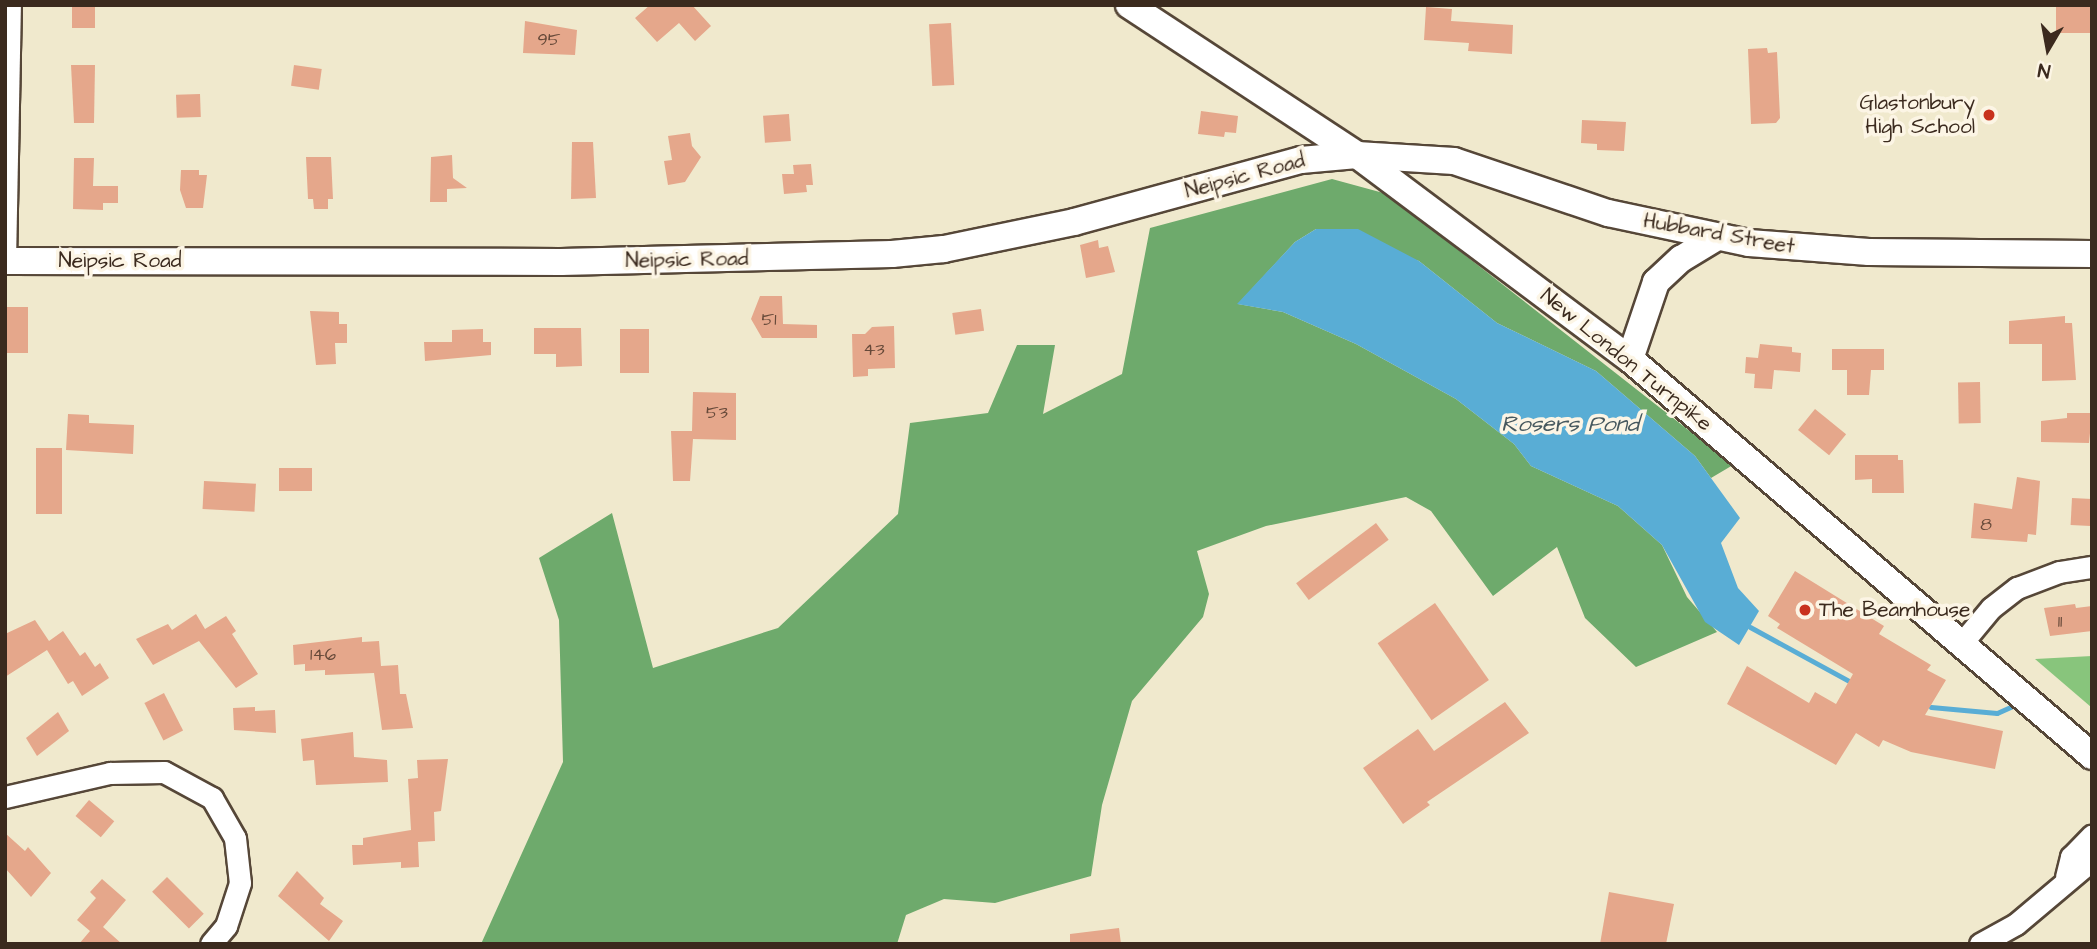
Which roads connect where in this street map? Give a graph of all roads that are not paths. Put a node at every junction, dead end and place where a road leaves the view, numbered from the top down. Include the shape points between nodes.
1 (10, 5) edge
2 (1129, 5) edge
3 (1357, 155) junction
4 (1717, 237) junction
5 (2092, 254) edge
6 (5, 261) edge
7 (1630, 359) junction
8 (2092, 567) edge
9 (1961, 645) junction
10 (2092, 756) edge
11 (5, 797) edge
12 (2092, 835) edge
13 (2092, 860) edge
14 (2067, 877) junction
15 (211, 944) edge
16 (1980, 944) edge

1 - 6 street
2 - 3 street, New London Turnpike
3 - 4 street, Hubbard Street via 1454,161 1569,202
3 - 6 street, Neipsic Road via 1301,160 1074,222 944,249 892,254 561,262
3 - 7 street, New London Turnpike
4 - 5 street, Hubbard Street via 1829,250
4 - 7 street via 1681,258 1656,282
7 - 9 street, New London Turnpike
8 - 9 street via 2059,572 2017,588 1991,608
9 - 10 street, New London Turnpike
11 - 15 street via 110,773 164,772 212,798 235,838 240,883 226,926
12 - 14 street via 2071,857
13 - 14 street
14 - 16 street via 2016,924

